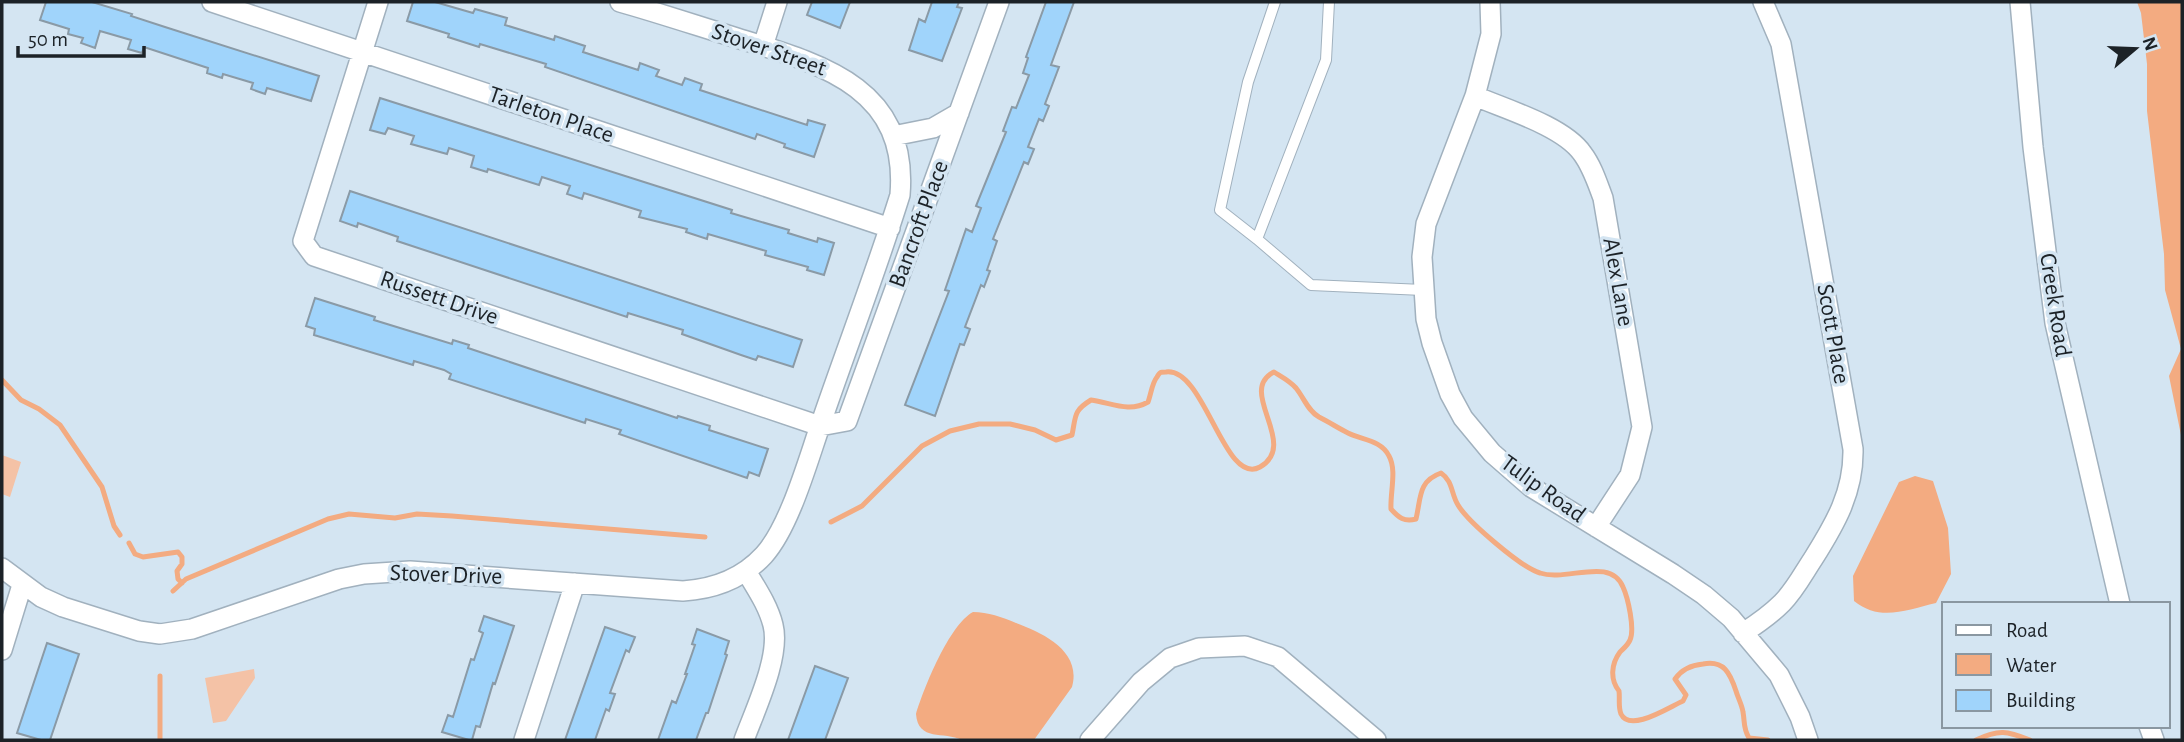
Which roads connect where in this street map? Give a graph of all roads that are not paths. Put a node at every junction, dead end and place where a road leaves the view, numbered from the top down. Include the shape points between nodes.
1 (212, 2) edge
2 (378, 2) edge
3 (620, 2) edge
4 (778, 2) edge
5 (999, 2) edge
6 (1275, 2) edge
7 (1329, 2) edge
8 (1490, 2) edge
9 (1763, 2) edge
10 (2020, 2) edge
11 (762, 46) junction
12 (361, 51) junction
13 (1475, 96) junction
14 (959, 113) junction
15 (893, 136) junction
16 (890, 228) junction
17 (1257, 239) junction
18 (1423, 290) junction
19 (820, 426) junction
20 (1596, 527) junction
21 (2, 568) edge
22 (746, 571) junction
23 (575, 583) junction
24 (22, 585) junction
25 (2120, 602) edge
26 (1743, 633) junction
27 (2, 650) edge
28 (524, 740) edge
29 (744, 740) edge
30 (1090, 740) edge
31 (1376, 740) edge
32 (1808, 740) edge

1 - 12 street, Tarleton Place
2 - 12 street, Russett Drive
3 - 11 street, Stover Street
4 - 11 street
5 - 14 street, Bancroft Place
6 - 17 lane via 1248,82 1220,210
7 - 17 lane via 1326,60
8 - 13 street, Tulip Road via 1491,34
9 - 26 street, Scott Place via 1781,44 1854,467 1836,522 1792,593
10 - 25 street, Creek Road via 2055,323
11 - 15 street, Stover Street via 819,64 851,83 877,107
12 - 16 street, Tarleton Place
12 - 19 street, Russett Drive via 303,241 314,256
13 - 18 street, Tulip Road via 1426,223
13 - 20 street, Alex Lane via 1571,141 1591,167 1603,198 1642,427 1630,475
14 - 15 street via 933,128
14 - 19 street, Bancroft Place via 847,421
15 - 16 street, Stover Street via 902,175
16 - 19 street, Stover Street
17 - 18 lane via 1311,285
18 - 20 street, Tulip Road via 1432,343 1463,418 1511,471
19 - 22 street, Stover Drive via 781,529 765,554
20 - 26 street, Tulip Road via 1704,595
21 - 24 street, Stover Drive
22 - 23 street, Stover Drive via 718,586 683,591
22 - 29 street via 770,615 774,653
23 - 24 street, Stover Drive via 410,571 364,574 169,634 139,631 63,607
23 - 28 street
24 - 27 street
26 - 32 street, Tulip Road via 1779,675
30 - 31 street via 1141,682 1170,659 1199,648 1245,646 1278,657

